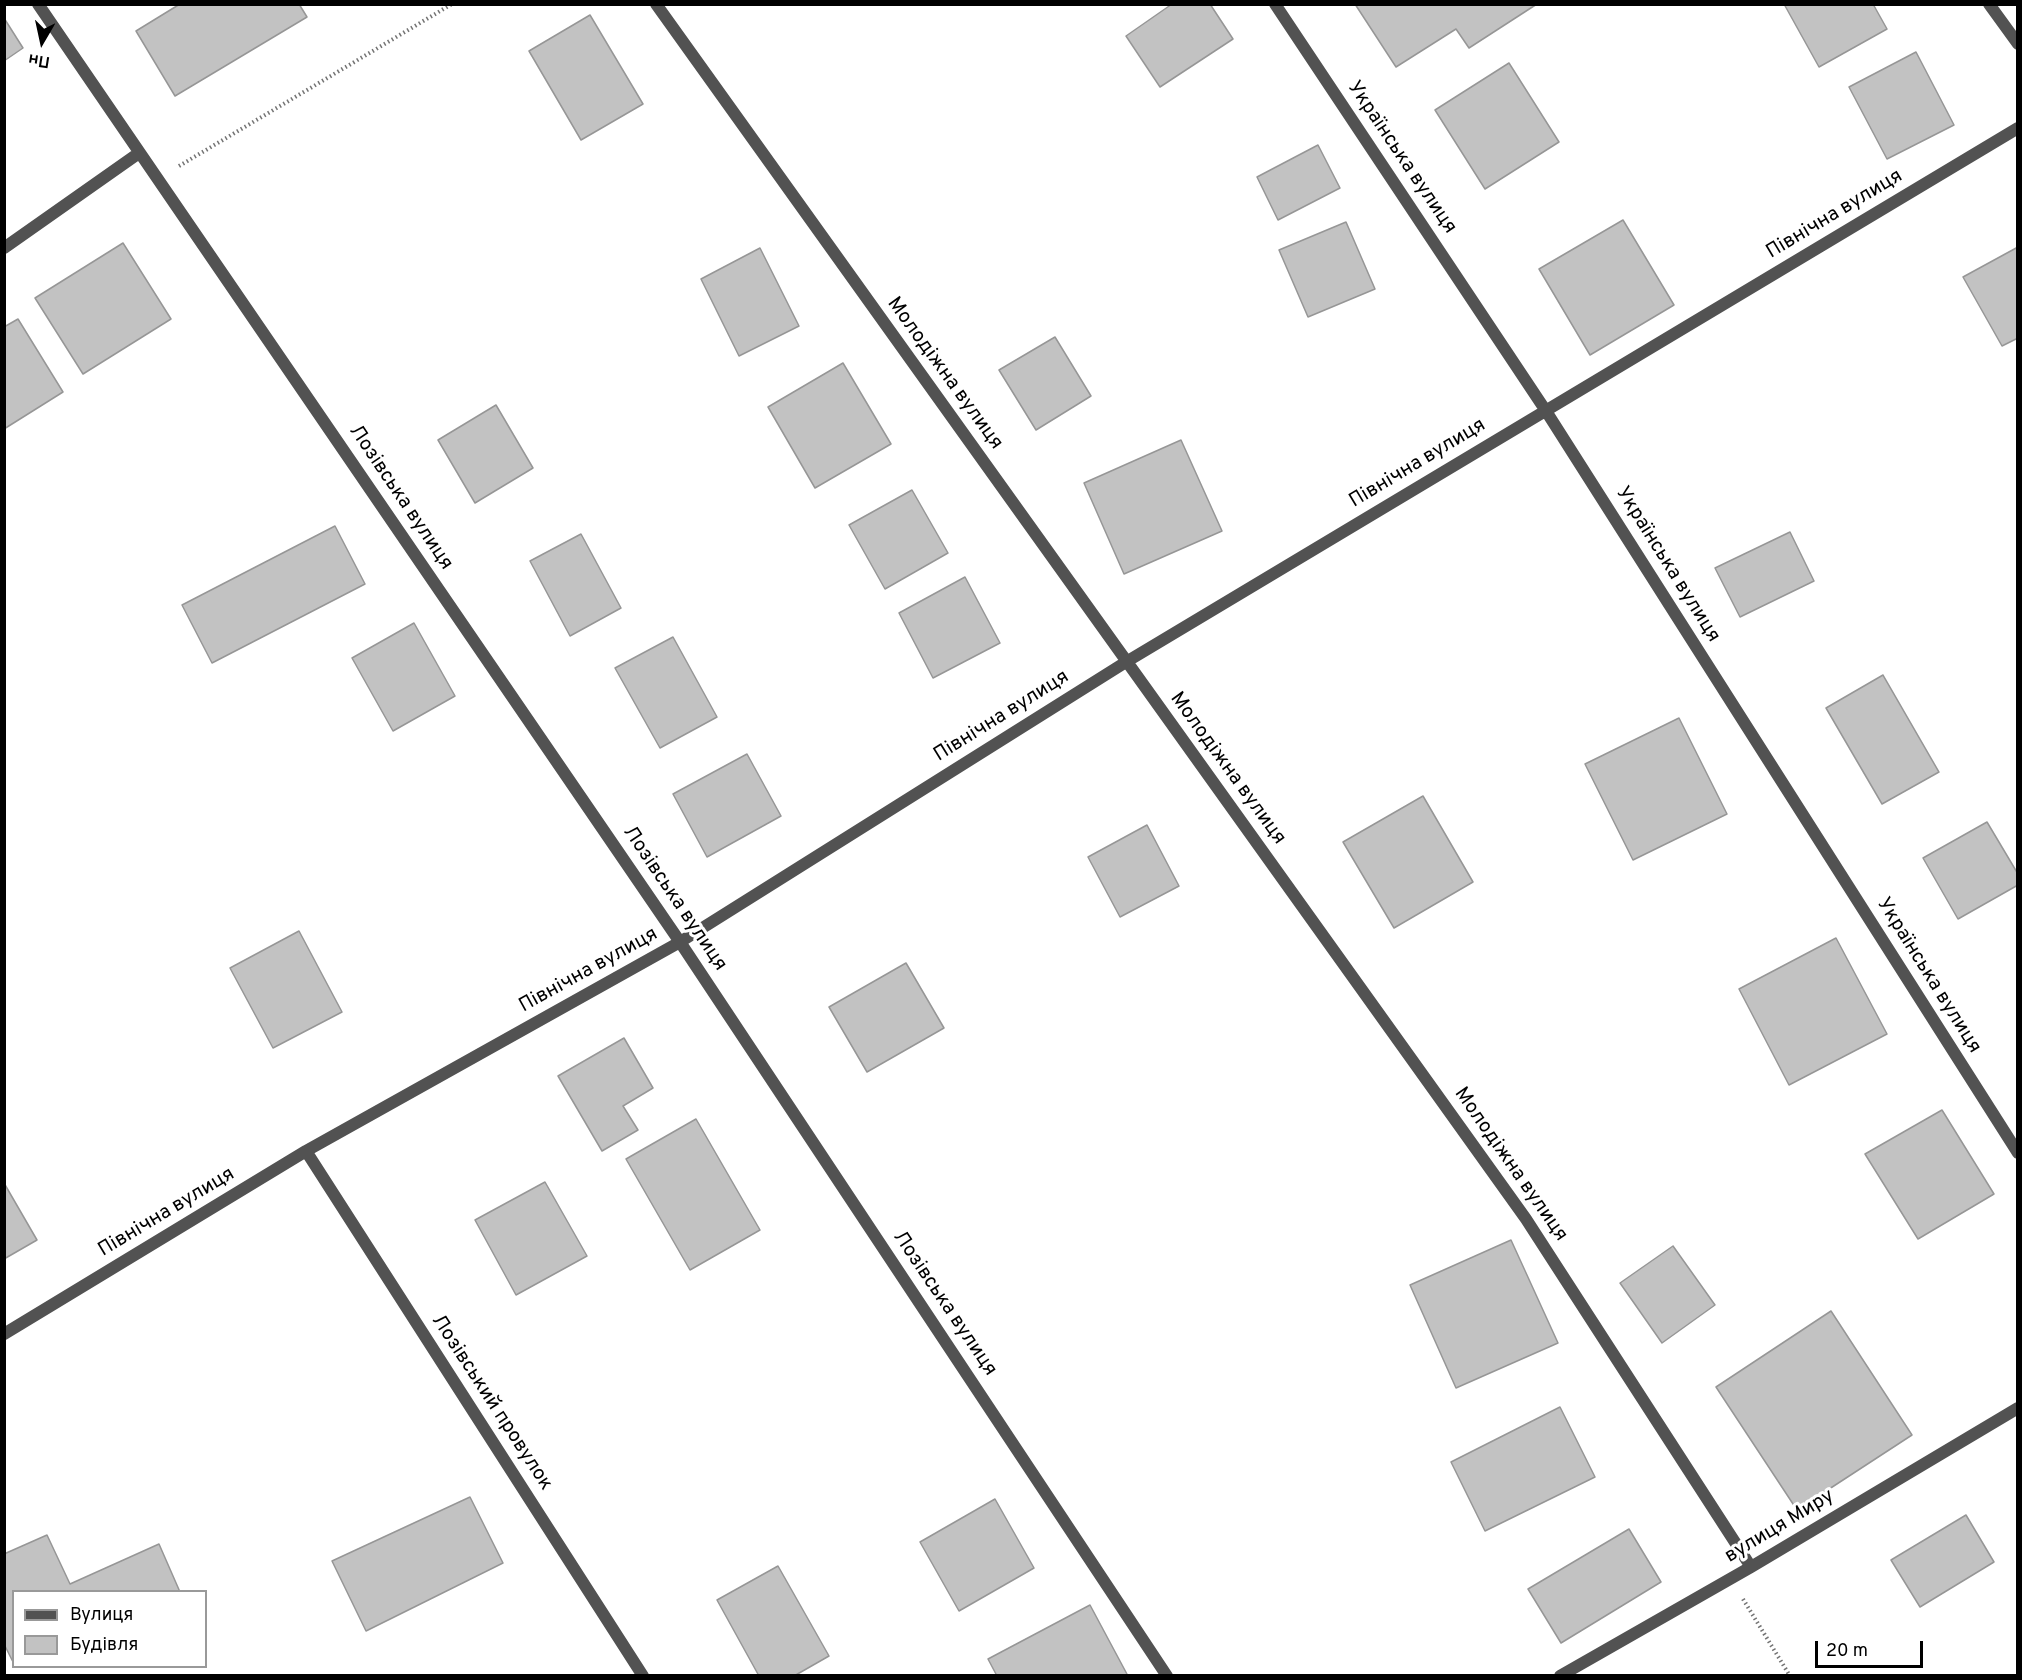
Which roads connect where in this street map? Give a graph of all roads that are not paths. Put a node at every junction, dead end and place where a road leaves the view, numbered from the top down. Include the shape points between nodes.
1 (38, 4) edge
2 (656, 4) edge
3 (1275, 4) edge
4 (1989, 4) edge
5 (2018, 44) edge
6 (2018, 128) edge
7 (139, 153) junction
8 (4, 248) edge
9 (1546, 411) junction
10 (1126, 662) junction
11 (680, 942) junction
12 (306, 1151) junction
13 (2018, 1153) edge
14 (4, 1334) edge
15 (2018, 1408) edge
16 (1751, 1567) junction
17 (643, 1676) edge
18 (1167, 1676) edge
19 (1560, 1676) edge

1 - 7 street, Лозівська вулиця
2 - 10 street, Молодіжна вулиця
3 - 9 street, Українська вулиця
4 - 5 street
6 - 9 street, Північна вулиця
7 - 8 street
7 - 11 street, Лозівська вулиця
9 - 10 street, Північна вулиця
9 - 13 street, Українська вулиця
10 - 11 street, Північна вулиця
10 - 16 street, Молодіжна вулиця via 1526,1219
11 - 12 street, Північна вулиця
11 - 18 street, Лозівська вулиця
12 - 14 street, Північна вулиця
12 - 17 street, Лозівський провулок
15 - 16 street, вулиця Миру
16 - 19 street, вулиця Миру

